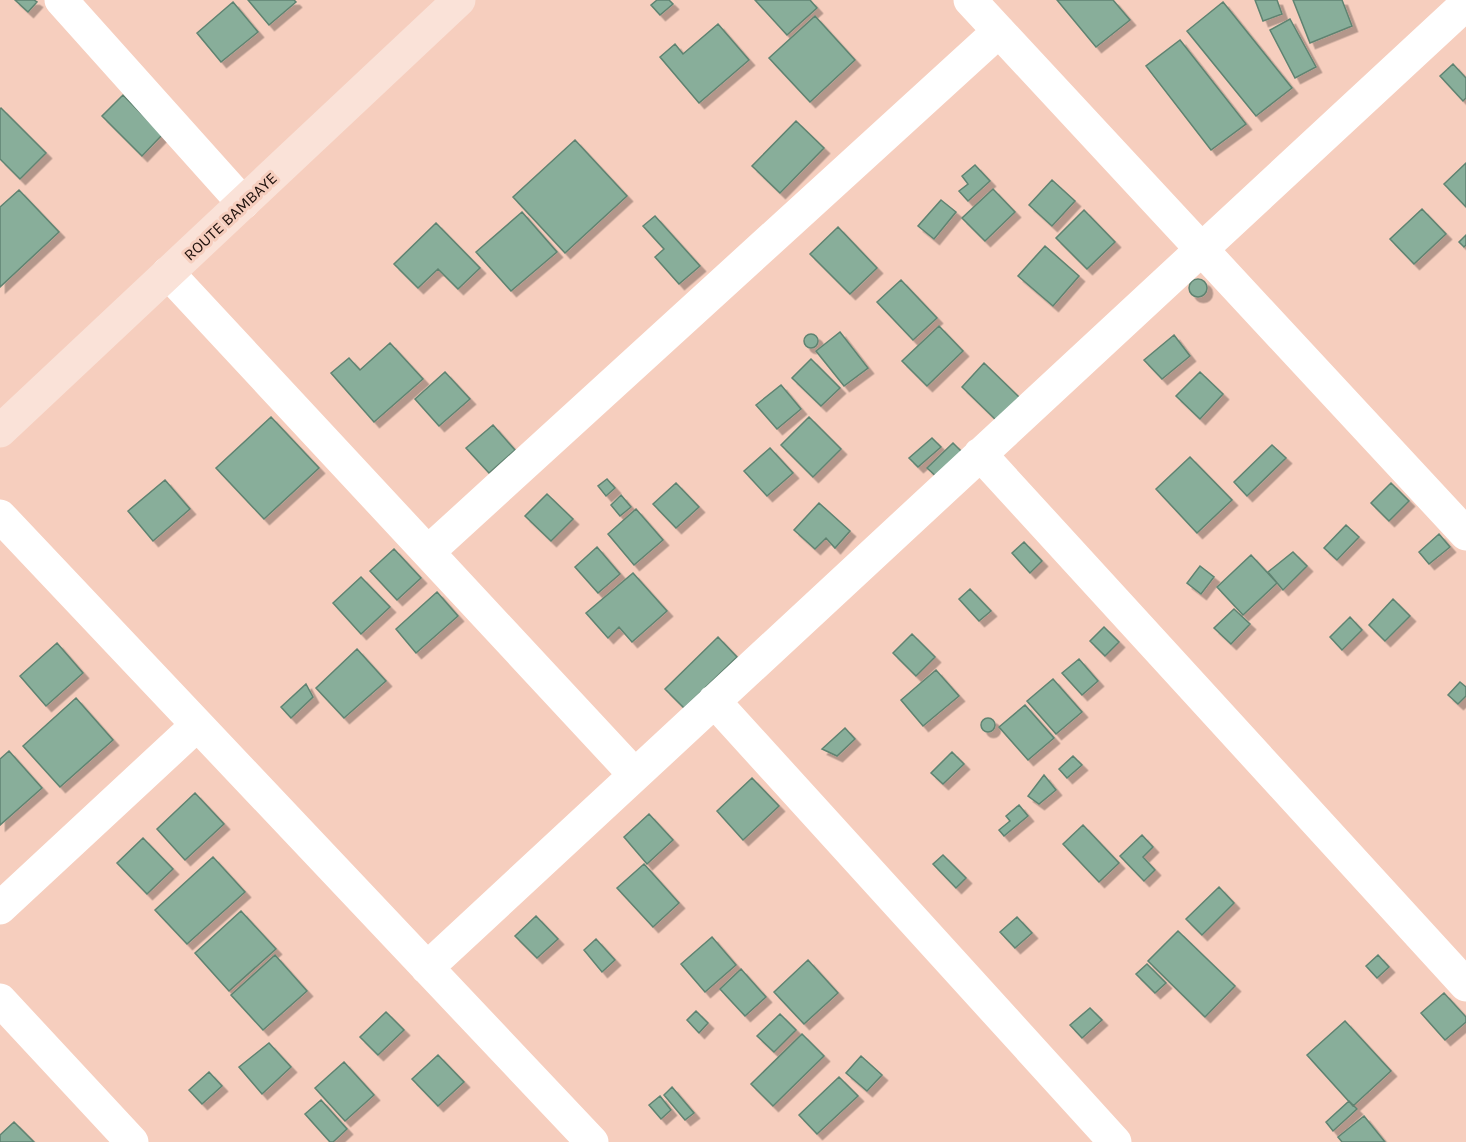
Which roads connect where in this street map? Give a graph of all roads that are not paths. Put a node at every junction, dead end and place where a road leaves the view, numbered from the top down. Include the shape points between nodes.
1 (61, 0) edge
2 (459, 0) edge
3 (970, 0) edge
4 (1466, 4) edge
5 (999, 31) junction
6 (243, 203) junction
7 (1202, 249) junction
8 (168, 273) junction
9 (0, 431) edge
10 (980, 454) junction
11 (0, 516) edge
12 (1466, 534) edge
13 (428, 552) junction
14 (714, 701) junction
15 (197, 725) junction
16 (635, 775) junction
17 (0, 908) edge
18 (427, 968) junction
19 (1466, 985) edge
20 (0, 1000) edge
21 (132, 1142) edge
22 (592, 1142) edge
23 (1115, 1142) edge

1 - 6 street
2 - 6 street, ROUTE BAMBAYE
3 - 5 street
4 - 7 street
5 - 7 street
5 - 13 street
6 - 8 street, ROUTE BAMBAYE
7 - 10 street
7 - 12 street
8 - 9 street, ROUTE BAMBAYE
8 - 13 street
10 - 14 street
10 - 19 street
11 - 15 street
13 - 16 street
14 - 16 street
14 - 23 street
15 - 17 street
15 - 18 street
16 - 18 street
18 - 22 street
20 - 21 street

